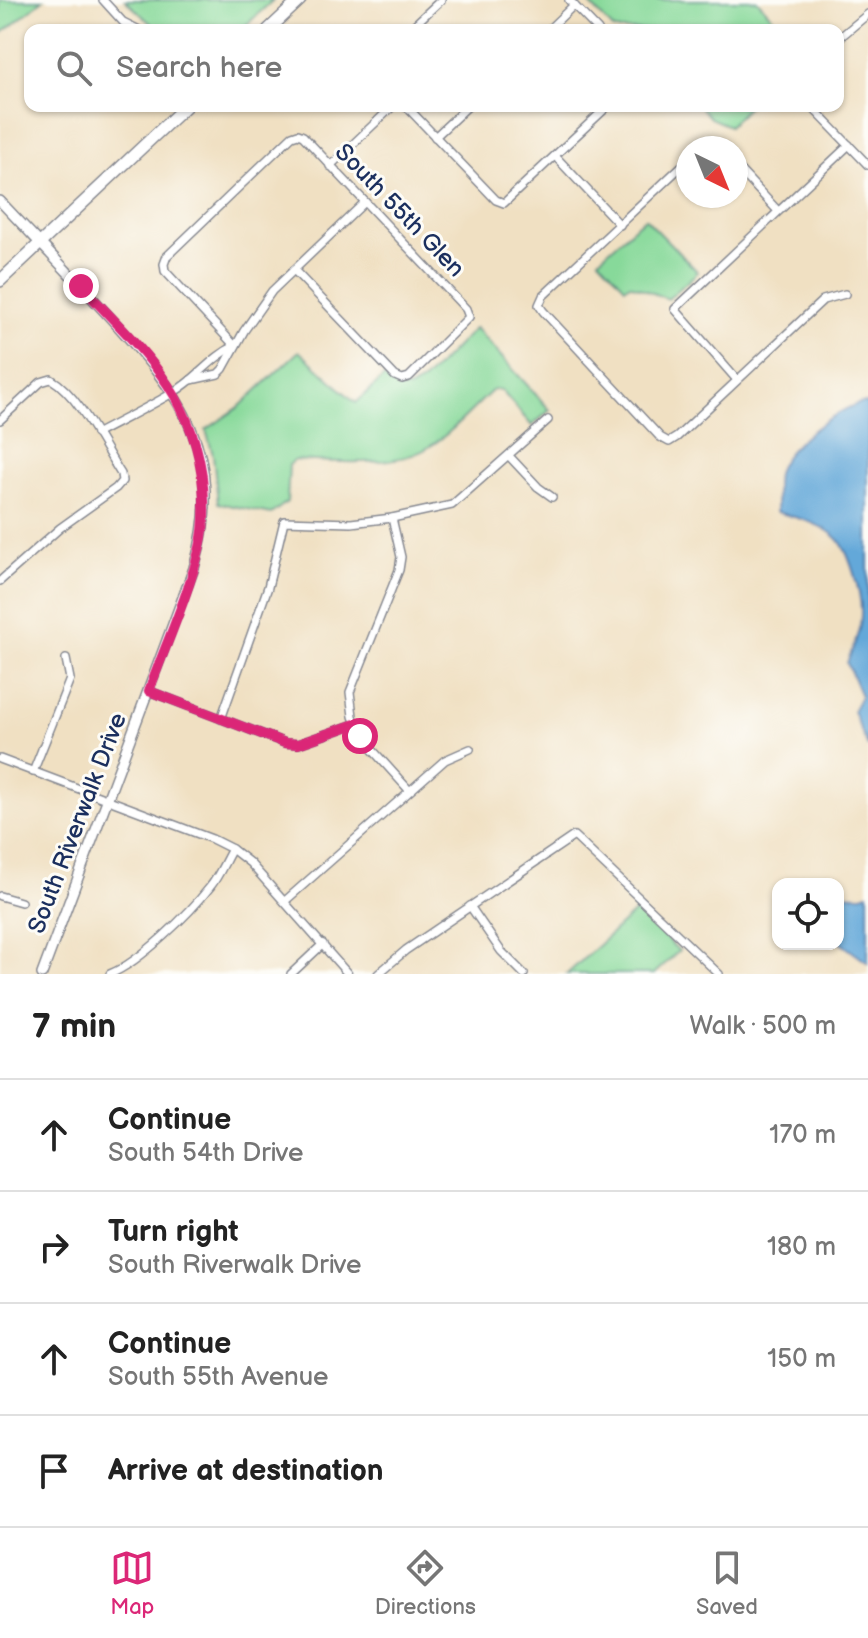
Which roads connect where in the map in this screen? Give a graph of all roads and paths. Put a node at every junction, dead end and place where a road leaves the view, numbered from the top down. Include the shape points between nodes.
1 (103, 0) edge
2 (300, 0) edge
3 (441, 0) edge
4 (572, 2) edge
5 (865, 16) edge
6 (122, 24) edge
7 (274, 24) edge
8 (415, 24) edge
9 (553, 24) edge
10 (592, 24) edge
11 (868, 26) edge
12 (844, 34) edge
13 (180, 112) edge
14 (387, 112) edge
15 (412, 112) edge
16 (462, 112) edge
17 (602, 112) edge
18 (817, 112) edge
19 (435, 137) junction
20 (849, 145) junction
21 (555, 156) junction
22 (868, 165) edge
23 (330, 166) junction
24 (676, 171) edge
25 (748, 179) edge
26 (0, 201) edge
27 (365, 202) junction
28 (778, 211) junction
29 (620, 225) junction
30 (41, 244) junction
31 (294, 270) junction
32 (0, 281) edge
33 (845, 294) dead end
34 (235, 346) junction
35 (213, 359) junction
36 (223, 369) junction
37 (191, 380) junction
38 (737, 380) junction
39 (174, 392) junction
40 (0, 420) edge
41 (548, 420) dead end
42 (96, 434) junction
43 (509, 456) junction
44 (552, 497) dead end
45 (392, 518) junction
46 (0, 581) edge
47 (66, 659) dead end
48 (149, 691) junction
49 (221, 719) junction
50 (355, 724) junction
51 (470, 749) dead end
52 (0, 759) edge
53 (33, 772) junction
54 (408, 789) junction
55 (107, 799) junction
56 (232, 849) junction
57 (0, 896) edge
58 (285, 901) junction
59 (21, 902) dead end
60 (470, 906) junction
61 (323, 944) junction
62 (42, 974) edge
63 (110, 974) edge
64 (291, 974) edge
65 (348, 974) edge
66 (378, 974) edge
67 (524, 974) edge
68 (719, 974) edge

1 - 6 street
2 - 7 main road
3 - 8 street
4 - 9 street
4 - 10 street
5 - 11 street
5 - 12 street
13 - 30 main road
14 - 23 street
15 - 19 street
16 - 19 street
17 - 21 street
18 - 20 street
19 - 21 street via 504,203
20 - 22 street
20 - 28 street
21 - 29 street
23 - 27 street, South 55th Glen
23 - 34 street, South 55th Glen via 303,136 292,136 167,256 165,271
24 - 29 street
25 - 28 street
26 - 30 street, South Riverwalk Drive
27 - 31 street
27 - 31 street, South 55th Glen via 469,317 409,377 395,376
28 - 38 street via 675,309
29 - 38 street via 543,296 543,311 669,442
30 - 32 main road
30 - 39 street, South Riverwalk Drive
31 - 34 street via 266,299
33 - 38 street via 823,300
34 - 35 street
34 - 36 street
35 - 36 street
35 - 37 street
36 - 37 street
37 - 39 street
39 - 42 street
39 - 48 street, South Riverwalk Drive via 200,455 204,509 201,544
40 - 42 street via 51,379
41 - 43 street
42 - 46 street via 122,481
43 - 44 street
43 - 45 street via 452,505
45 - 49 street via 284,521 268,587
45 - 50 street via 399,570 350,692
47 - 53 street via 70,679
48 - 49 street
48 - 55 street, South Riverwalk Drive
49 - 50 street via 298,744
50 - 54 street
51 - 54 street via 445,760
52 - 53 street
53 - 55 street
54 - 58 street
55 - 56 street
55 - 62 street, South Riverwalk Drive
56 - 58 street
56 - 63 street via 195,904 125,968
57 - 59 street
58 - 61 street
60 - 66 street
60 - 67 street
60 - 68 street via 574,836
61 - 64 street
61 - 65 street

